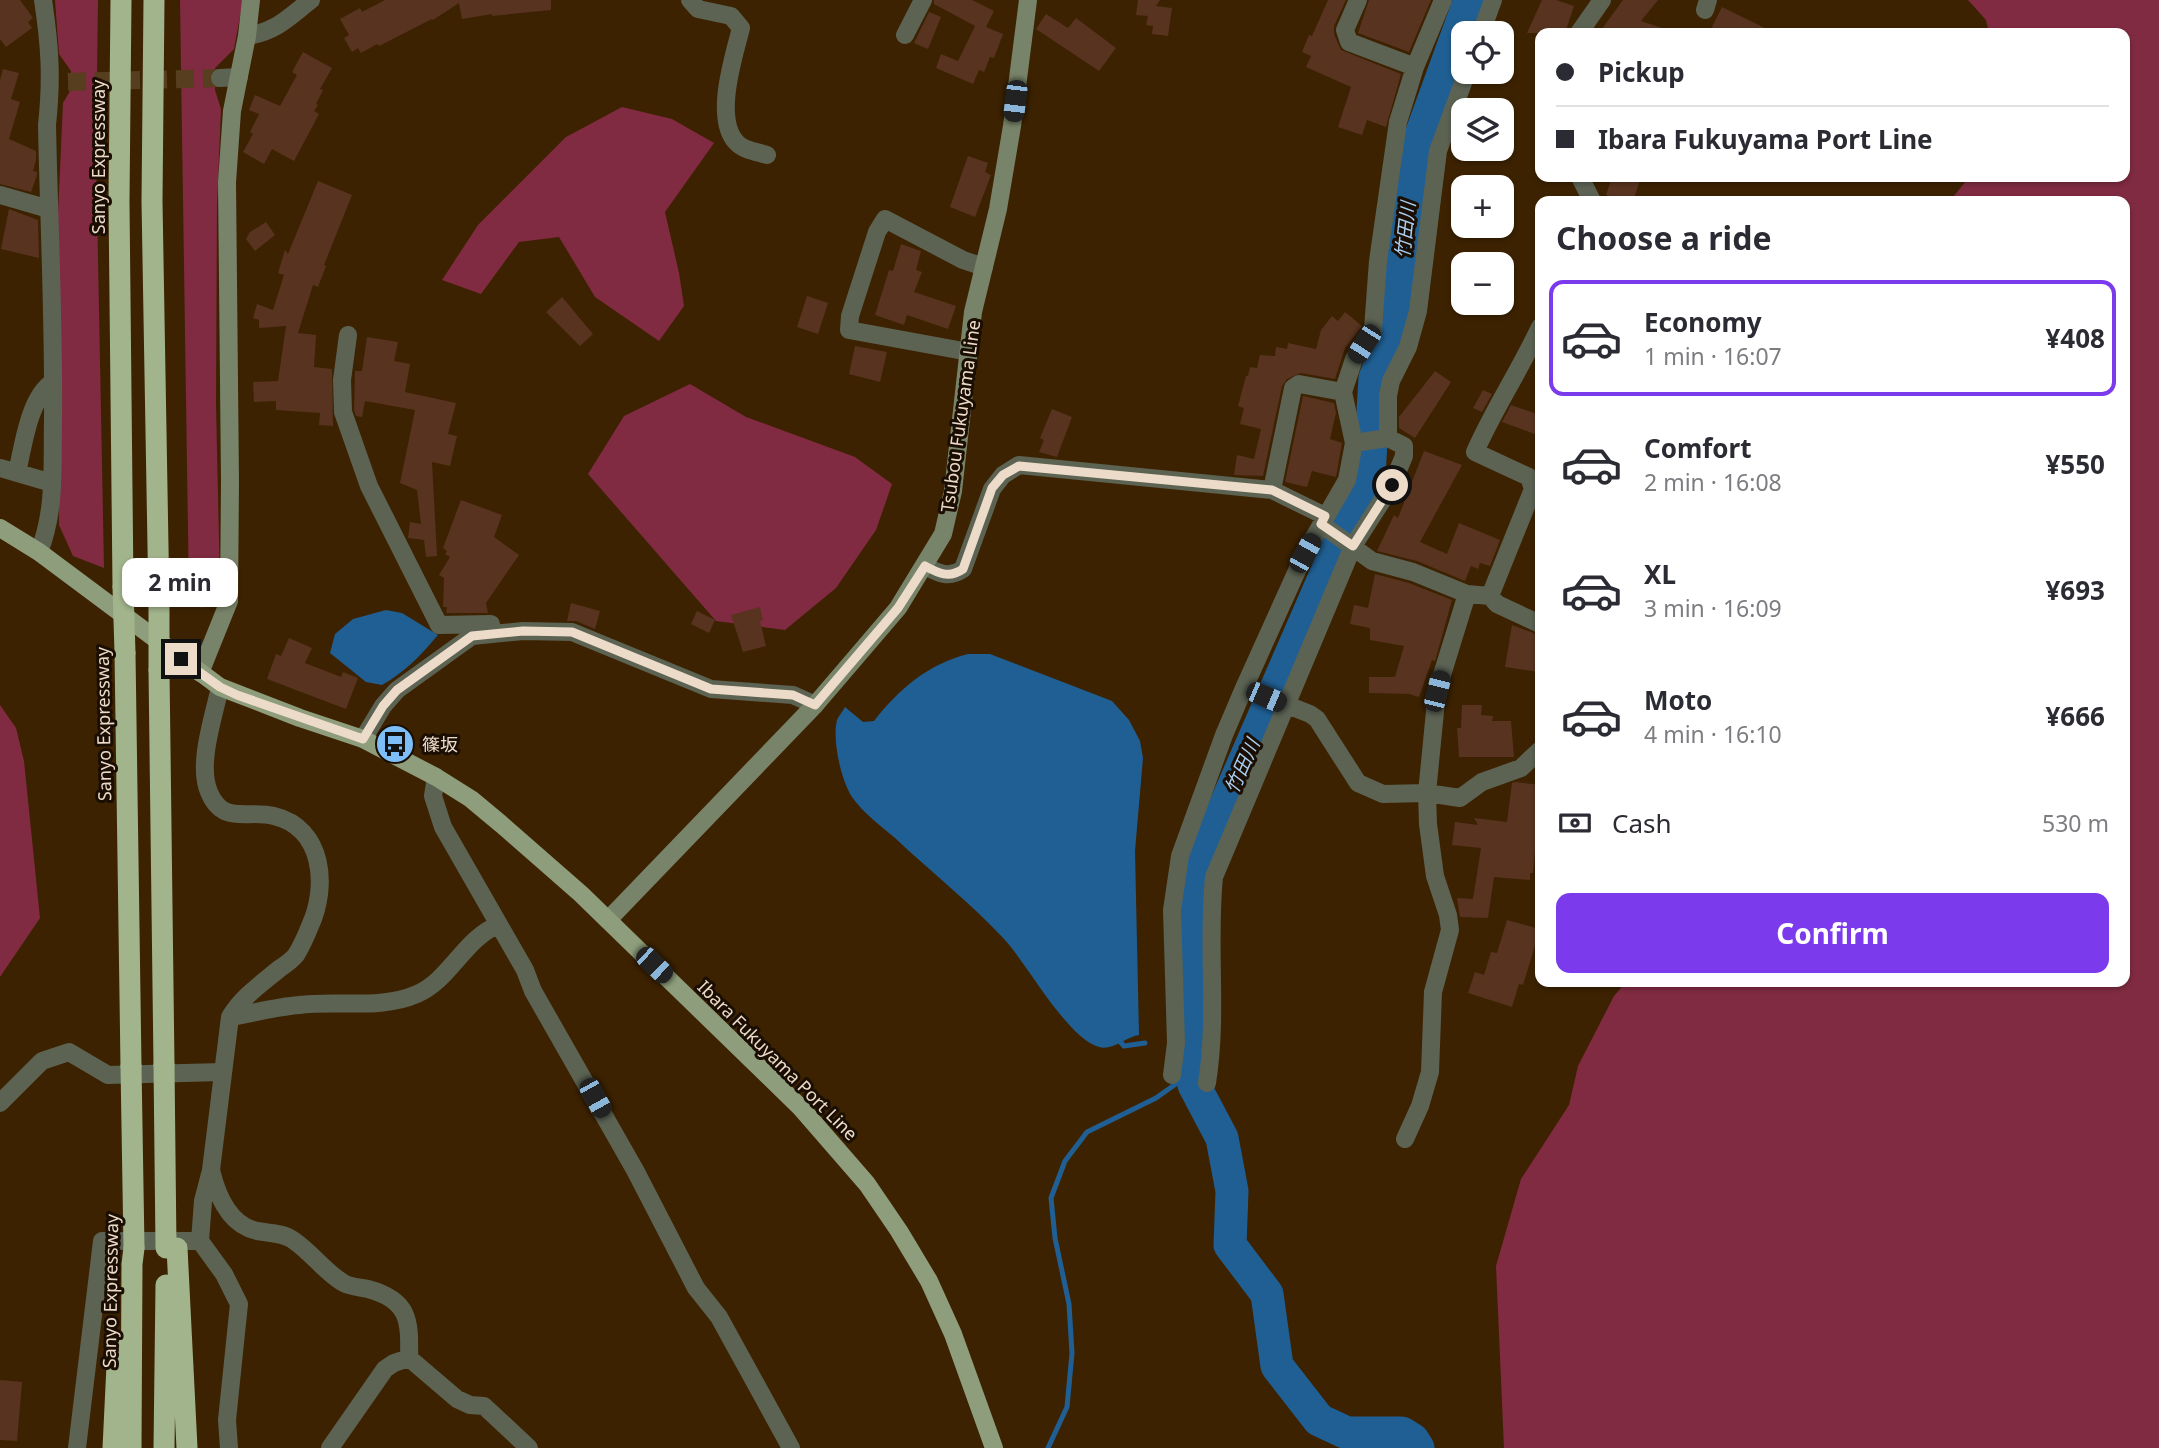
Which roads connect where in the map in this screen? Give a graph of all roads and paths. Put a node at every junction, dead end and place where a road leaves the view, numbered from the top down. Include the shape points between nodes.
1 (43, 0) edge
2 (121, 0) edge
3 (154, 0) edge
4 (251, 0) edge
5 (311, 0) edge
6 (690, 0) edge
7 (923, 0) edge
8 (1028, 0) edge
9 (1358, 0) edge
10 (1443, 0) edge
11 (1493, 0) edge
12 (1602, 0) edge
13 (1485, 21) edge
14 (1582, 28) edge
15 (905, 35) dead end
16 (247, 36) junction
17 (1415, 67) junction
18 (239, 77) junction
19 (220, 78) tunnel mouth
20 (1463, 84) edge
21 (767, 155) dead end
22 (0, 195) edge
23 (49, 209) junction
24 (984, 267) junction
25 (348, 335) dead end
26 (1535, 338) edge
27 (969, 352) junction
28 (53, 382) junction
29 (1343, 392) junction
30 (1387, 439) junction
31 (1356, 443) junction
32 (9, 470) edge
33 (52, 482) junction
34 (1272, 490) junction
35 (1325, 523) junction
36 (0, 528) edge
37 (1351, 544) junction
38 (38, 552) junction
39 (925, 566) junction
40 (1467, 594) junction
41 (1490, 596) junction
42 (1535, 622) edge
43 (523, 631) junction
44 (200, 674) junction
45 (220, 687) junction
46 (1249, 690) junction
47 (1283, 704) junction
48 (815, 705) junction
49 (363, 739) junction
50 (1535, 755) edge
51 (436, 776) junction
52 (1427, 793) junction
53 (608, 920) junction
54 (498, 925) junction
55 (230, 1017) junction
56 (222, 1072) junction
57 (1171, 1075) dead end
58 (1207, 1083) dead end
59 (0, 1103) edge
60 (1405, 1139) dead end
61 (211, 1170) junction
62 (200, 1241) junction
63 (172, 1248) junction
64 (133, 1256) junction
65 (409, 1358) junction
66 (77, 1448) edge
67 (113, 1448) edge
68 (131, 1448) edge
69 (164, 1448) edge
70 (187, 1448) edge
71 (229, 1448) edge
72 (330, 1448) edge
73 (529, 1448) edge
74 (791, 1448) edge
75 (994, 1448) edge

1 - 23 street via 60,83 47,125
2 - 64 highway, Sanyo Expressway, bridge via 123,587
3 - 63 highway, bridge via 152,201 164,1119
4 - 16 main road
5 - 16 street via 265,34
6 - 21 street via 698,9 731,16 741,27 726,113 738,145
7 - 15 street
8 - 24 main road, Tsubou Fukuyama Line via 1012,126
9 - 17 street via 1345,30 1349,42
10 - 17 street
11 - 13 street
12 - 14 street
16 - 18 main road
17 - 29 street via 1393,149 1373,329 1354,359
18 - 19 street
18 - 44 main road via 227,182 229,601
20 - 30 street via 1438,151 1418,311 1408,347 1391,381
22 - 23 street
23 - 28 street
24 - 27 main road, Tsubou Fukuyama Line
24 - 27 street via 885,219 850,316 849,330
25 - 43 street via 343,412 369,486 439,625 521,624
26 - 41 street via 1475,452 1528,477 1533,489
27 - 39 main road, Tsubou Fukuyama Line via 953,491 943,534
28 - 32 street via 45,387
28 - 33 street
29 - 31 street
29 - 34 street via 1299,384 1293,388
30 - 31 street
30 - 37 street via 1404,446 1404,456 1392,485
31 - 35 street via 1347,480
32 - 33 street
33 - 38 street via 49,520
34 - 35 street
34 - 39 street via 1019,466 992,488 963,569 942,575
35 - 37 street
35 - 46 street via 1305,553
36 - 38 main road, Ibara Fukuyama Port Line
37 - 40 street via 1372,561
37 - 47 street
38 - 44 main road, Ibara Fukuyama Port Line
39 - 48 main road, Tsubou Fukuyama Line via 898,608
40 - 41 street
40 - 52 street via 1437,691
41 - 42 street via 1496,604
43 - 48 street via 572,632 711,689 793,695
43 - 49 street via 472,636 397,690
44 - 45 main road, Ibara Fukuyama Port Line
45 - 49 main road, Ibara Fukuyama Port Line
45 - 55 street via 205,758 211,796 226,813 273,815 292,824 318,855 321,873 319,907 295,956 238,1004
46 - 47 street
46 - 57 street via 1224,735 1180,856 1172,909 1176,1043
47 - 52 street via 1317,719 1358,783 1383,794
47 - 58 street via 1214,877 1213,1047
48 - 53 main road, Tsubou Fukuyama Line
49 - 51 main road, Ibara Fukuyama Port Line
50 - 52 street via 1521,768 1482,782 1460,798
51 - 53 main road, Ibara Fukuyama Port Line via 501,824
51 - 54 street via 433,796 443,827
52 - 60 street via 1435,876 1450,930 1433,992 1430,1072
53 - 75 main road, Ibara Fukuyama Port Line via 801,1108 867,1184 929,1281
54 - 55 street via 486,930 436,984 416,995 372,1003 298,1005
54 - 74 street via 696,1288 719,1317
55 - 56 street
56 - 59 street via 108,1075 69,1052 42,1060
56 - 61 street
61 - 62 street
61 - 65 street via 216,1191 238,1221 253,1230 292,1238 341,1282 384,1295 400,1305 407,1317
62 - 66 street via 102,1241
62 - 71 street via 239,1304 227,1420
63 - 69 highway
63 - 70 highway
64 - 67 highway via 119,1321
64 - 68 highway, Sanyo Expressway
65 - 72 street via 385,1369
65 - 73 street via 457,1399 484,1406

